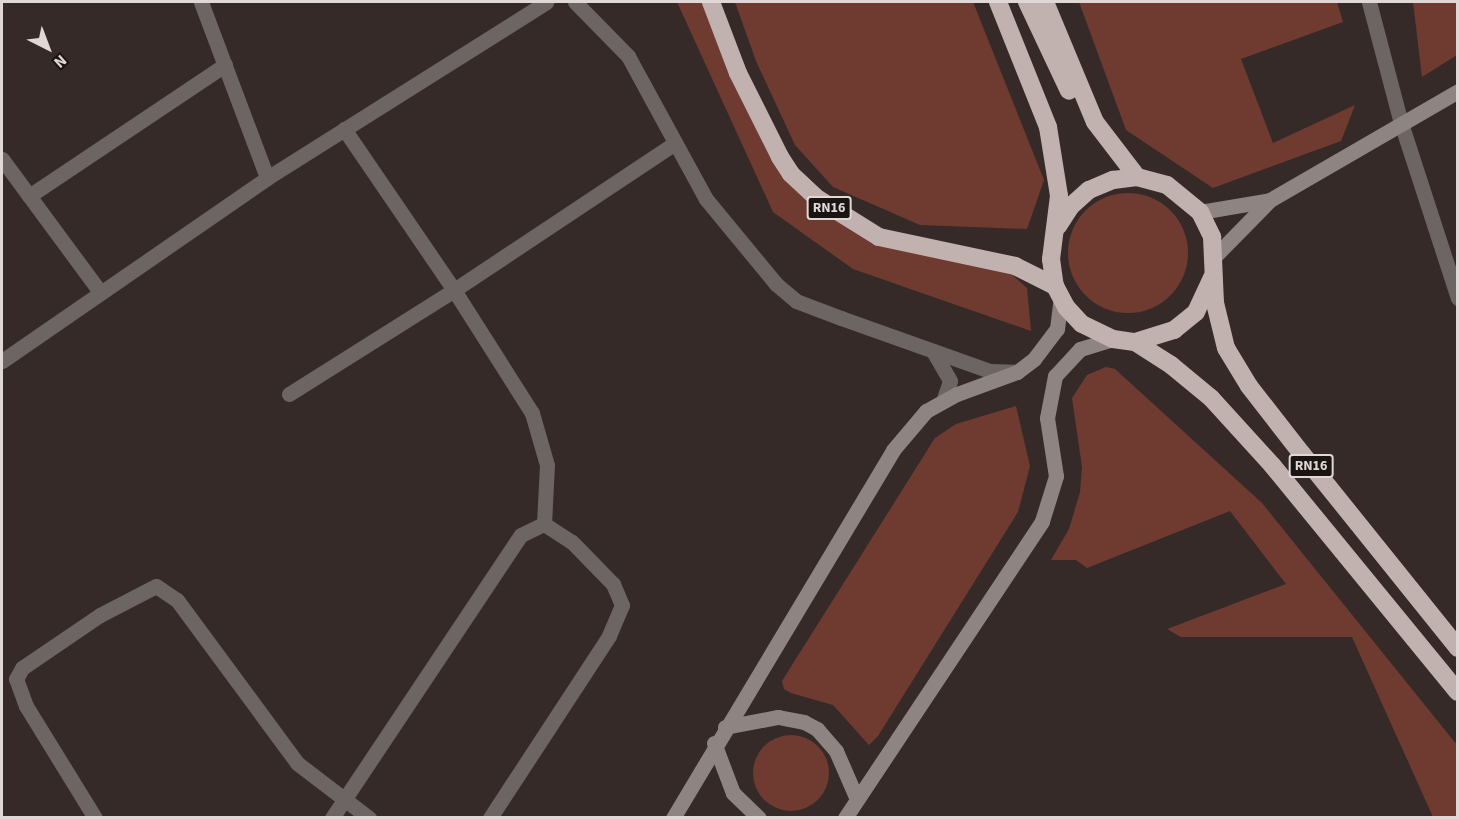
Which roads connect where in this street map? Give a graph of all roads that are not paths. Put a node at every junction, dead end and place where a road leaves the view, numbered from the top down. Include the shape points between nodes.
1 (201, 2) edge
2 (546, 2) edge
3 (575, 2) edge
4 (711, 2) edge
5 (998, 2) edge
6 (1027, 2) edge
7 (1045, 2) edge
8 (1369, 2) edge
9 (225, 66) junction
10 (1458, 91) edge
11 (1095, 122) junction
12 (1401, 123) junction
13 (344, 129) junction
14 (675, 143) junction
15 (2, 159) edge
16 (1137, 177) junction
17 (267, 178) junction
18 (29, 196) junction
19 (1270, 200) junction
20 (1200, 212) junction
21 (1057, 228) junction
22 (1215, 258) junction
23 (454, 290) junction
24 (100, 292) junction
25 (1058, 292) junction
26 (1458, 298) edge
27 (1113, 339) junction
28 (1135, 342) junction
29 (933, 351) junction
30 (2, 361) edge
31 (1017, 372) junction
32 (289, 394) dead end
33 (943, 401) junction
34 (544, 524) junction
35 (1458, 648) edge
36 (1458, 692) edge
37 (724, 727) junction
38 (714, 743) junction
39 (857, 799) junction
40 (344, 801) junction
41 (842, 817) edge
42 (95, 818) edge
43 (332, 818) edge
44 (369, 818) edge
45 (490, 818) edge
46 (673, 818) edge
47 (759, 818) edge

1 - 9 street
2 - 13 street
3 - 14 street via 628,56
4 - 25 highway, RN16 via 738,73 780,157 795,179 818,199 879,237 1015,266
5 - 21 highway, RN16 via 1048,127 1058,177
6 - 11 highway via 1068,90
7 - 11 highway
8 - 12 street
9 - 17 street
9 - 18 street
10 - 12 street
11 - 16 highway
12 - 19 street
12 - 26 street
13 - 17 street
13 - 23 street
14 - 23 street
14 - 29 street via 728,230 756,265 789,295
15 - 18 street
16 - 20 highway, RN16 via 1167,185
16 - 21 highway, RN16 via 1113,180 1089,190 1071,206
17 - 24 street
18 - 24 street
19 - 20 street
19 - 22 street
20 - 22 highway, RN16 via 1212,237
21 - 25 highway, RN16 via 1051,259
22 - 28 highway, RN16 via 1210,288 1196,312 1174,330
22 - 35 highway, RN16 via 1215,303 1221,332 1250,386
23 - 32 street
23 - 34 street via 532,413 547,465
24 - 30 street
25 - 27 highway, RN16 via 1082,324
25 - 31 street via 1057,329 1046,346
27 - 28 highway, RN16
27 - 39 street via 1080,349 1055,376 1047,418 1056,476 1042,521
28 - 36 highway, RN16 via 1196,384 1237,423
29 - 31 street via 990,371
29 - 33 street via 950,381
31 - 33 street
33 - 37 street via 926,411 893,450
34 - 40 street via 522,536
34 - 45 street via 572,542 613,584 622,605 609,636
37 - 38 street
37 - 39 street via 778,717 817,729 836,751
38 - 46 street
38 - 47 street via 734,793
39 - 41 street
40 - 42 street via 297,763 177,600 156,586 100,615 27,665 16,679 26,706
40 - 43 street
40 - 44 street

